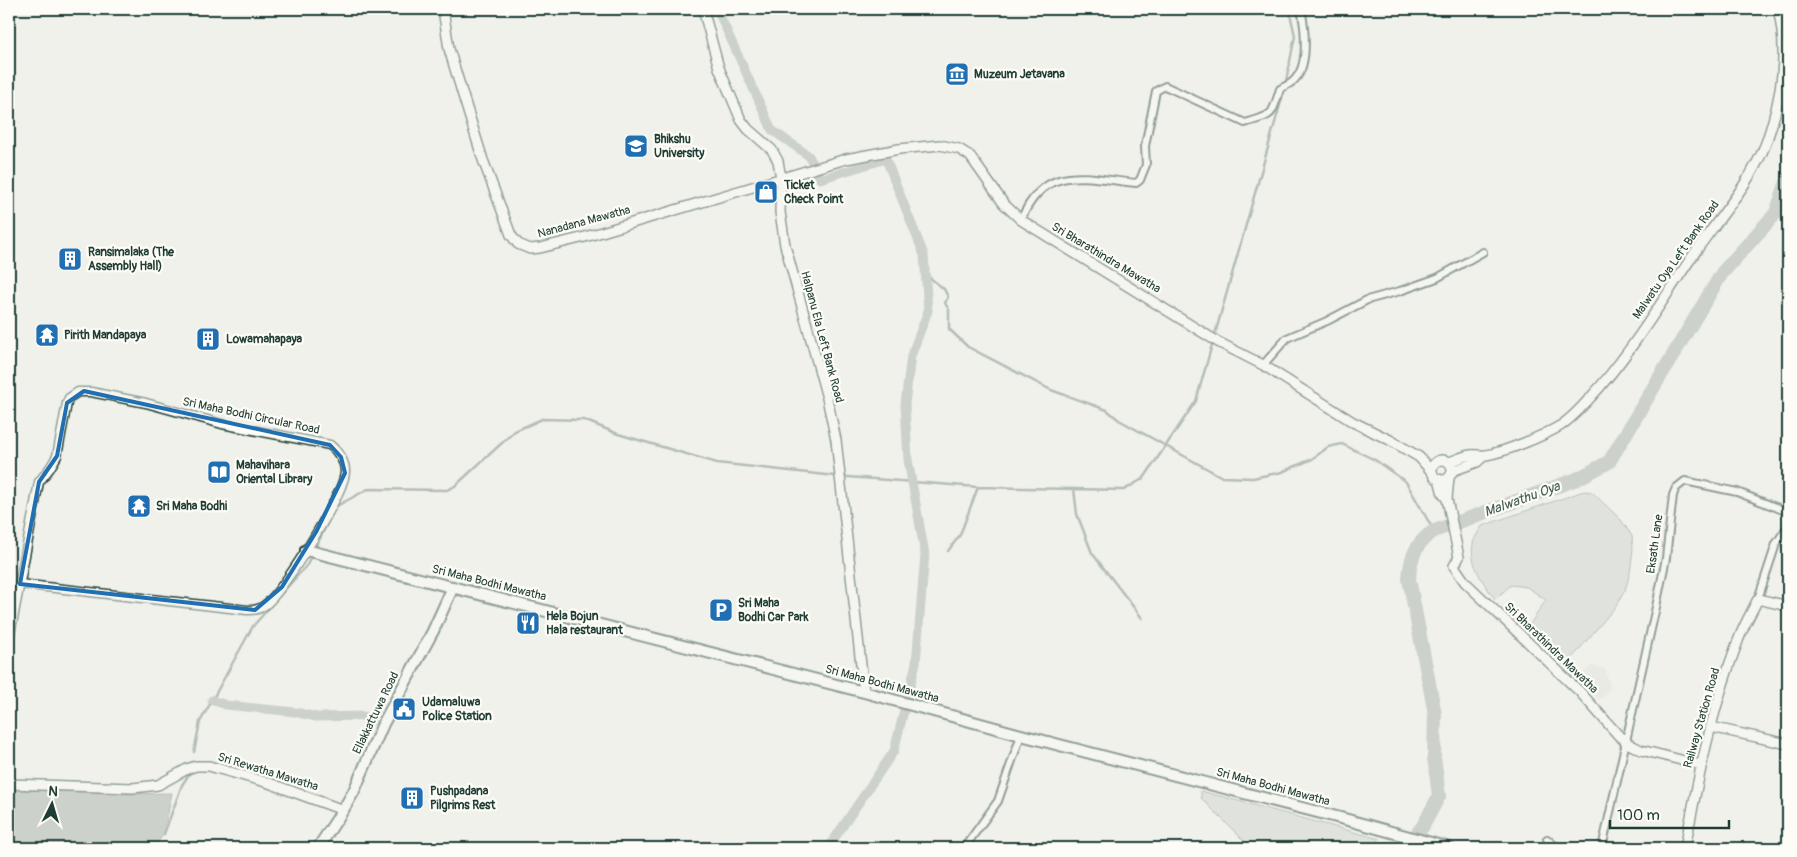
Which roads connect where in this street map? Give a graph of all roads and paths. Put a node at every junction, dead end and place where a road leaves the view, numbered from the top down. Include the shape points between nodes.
1 (443, 9) edge
2 (703, 9) edge
3 (1301, 9) edge
4 (1778, 9) edge
5 (781, 178) junction
6 (1021, 220) junction
7 (1483, 252) dead end
8 (1263, 365) junction
9 (1485, 455) junction
10 (1419, 457) junction
11 (1438, 460) junction
12 (1449, 462) junction
13 (1432, 472) junction
14 (1451, 474) junction
15 (1439, 479) junction
16 (1447, 499) junction
17 (1788, 512) edge
18 (1788, 526) edge
19 (306, 550) junction
20 (20, 584) junction
21 (453, 587) junction
22 (1758, 600) junction
23 (1788, 606) edge
24 (9, 640) edge
25 (864, 692) junction
26 (1711, 727) junction
27 (1021, 735) junction
28 (1625, 741) junction
29 (1788, 744) edge
30 (1700, 765) junction
31 (9, 784) edge
32 (344, 810) junction
33 (1547, 839) dead end
34 (318, 848) edge
35 (964, 848) edge
36 (1449, 848) edge
37 (1556, 848) edge
38 (1602, 848) edge
39 (1685, 848) edge

1 - 5 main road, Nanadana Mawatha via 450,49 480,152 510,235 518,244 530,249 540,248 585,237
2 - 5 main road, Halpanu Ela Left Bank Road via 719,68 738,114 748,129 776,155
3 - 6 street via 1305,50 1303,65 1296,80 1280,88 1269,116 1244,123 1165,86 1156,91 1145,146 1146,165 1140,180 1136,183 1072,176 1048,183 1026,207
4 - 9 main road, Malwatu Oya Left Bank Road via 1784,44 1776,107 1759,159 1738,195 1608,377 1585,403 1561,426
5 - 6 main road, Sri Bharathindra Mawatha via 863,155 931,145 950,146 970,156 1004,204
5 - 25 main road, Halpanu Ela Left Bank Road via 780,212 786,245 836,440
6 - 8 main road, Sri Bharathindra Mawatha via 1218,342
7 - 8 street via 1437,278 1367,300 1287,338
8 - 10 main road, Sri Bharathindra Mawatha via 1353,422
9 - 12 main road, Malwatu Oya Left Bank Road via 1471,455
9 - 14 main road, Malwatu Oya Left Bank Road
10 - 11 main road, Sri Bharathindra Mawatha
10 - 13 main road, Sri Bharathindra Mawatha
11 - 12 main road
11 - 13 main road
12 - 14 main road
13 - 15 main road
14 - 15 main road
14 - 16 main road, Sri Bharathindra Mawatha
15 - 16 main road, Sri Bharathindra Mawatha
16 - 28 main road, Sri Bharathindra Mawatha via 1459,557 1454,566 1471,589 1580,692
17 - 28 street, Eksath Lane via 1737,492 1685,481 1676,488 1662,578
18 - 22 street via 1776,544
19 - 20 street, Sri Maha Bodhi Circular Road via 275,596 255,610
19 - 20 street, Sri Maha Bodhi Circular Road via 344,481 344,464 330,445 222,424 146,403 84,391 67,403 57,456 39,482
19 - 21 main road, Sri Maha Bodhi Mawatha
20 - 24 street, Sri Maha Bodhi Circular Road
21 - 25 main road, Sri Maha Bodhi Mawatha
21 - 32 main road, Ellakkattuwa Road via 434,631 383,724
22 - 23 main road
22 - 26 main road, Railway Station Road via 1739,639
25 - 27 main road, Sri Maha Bodhi Mawatha
26 - 29 main road
26 - 30 main road, Railway Station Road
27 - 35 street via 998,801
27 - 36 main road, Sri Maha Bodhi Mawatha
28 - 30 main road, Sri Bharathindra Mawatha via 1641,750
28 - 38 street, Eksath Lane
30 - 39 main road, Railway Station Road
31 - 32 main road, Sri Rewatha Mawatha via 148,787 191,768 209,766
32 - 34 main road, Ellakkattuwa Road
33 - 37 street

